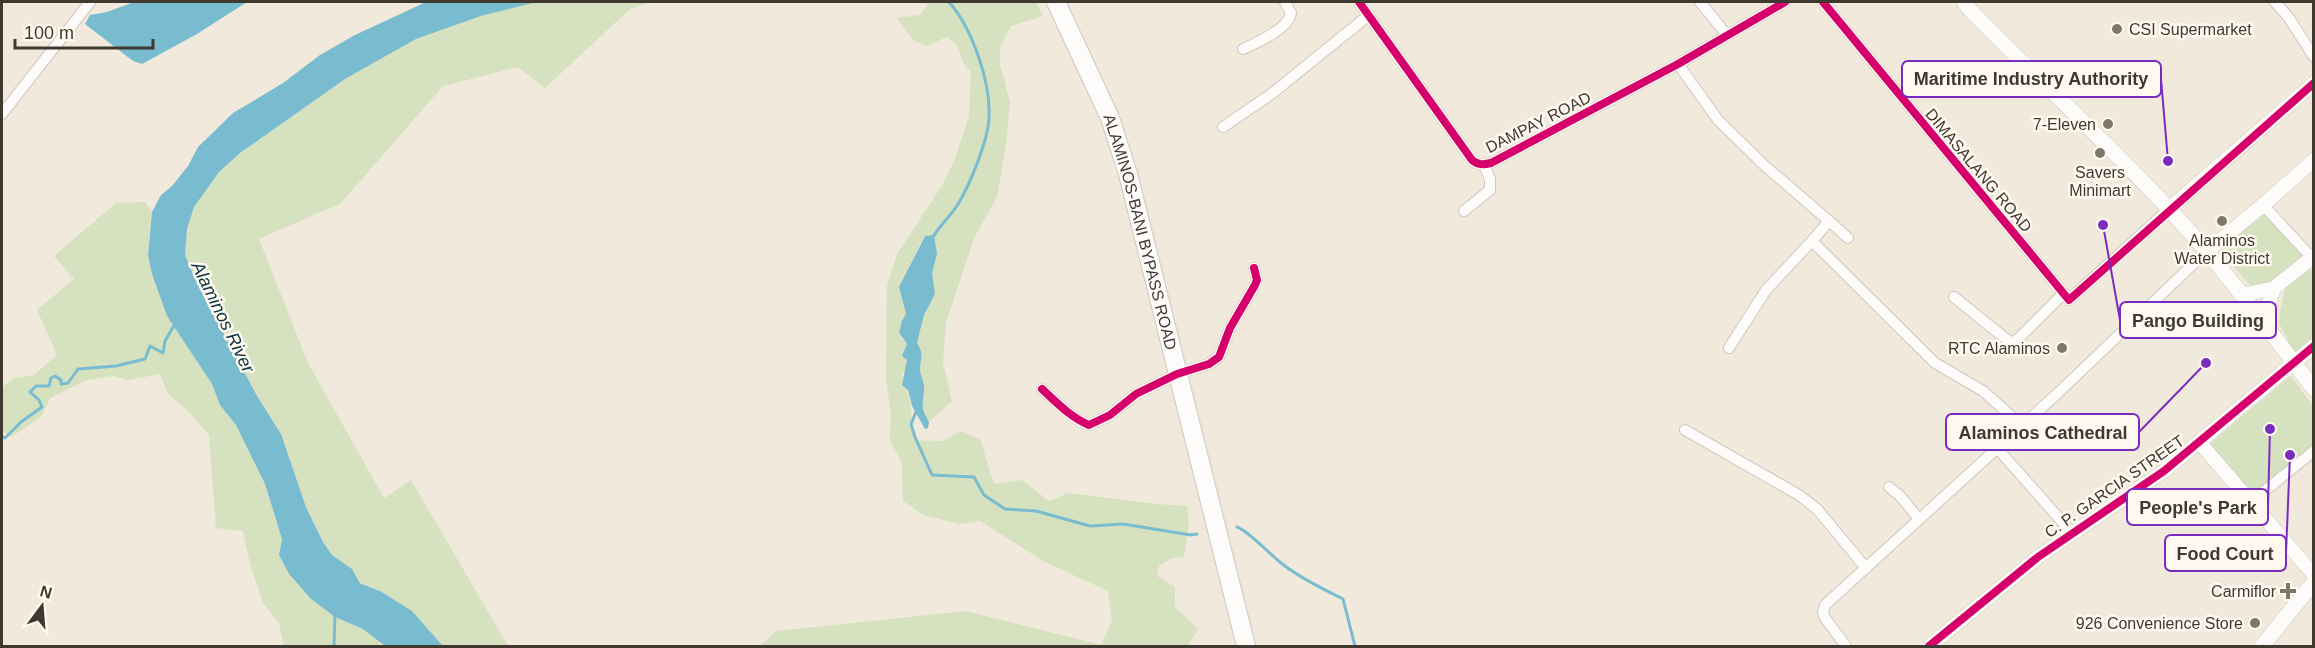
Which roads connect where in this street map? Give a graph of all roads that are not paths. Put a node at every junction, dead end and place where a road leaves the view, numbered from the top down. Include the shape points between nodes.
1 (90, 2) edge
2 (1056, 2) edge
3 (1285, 2) edge
4 (1359, 2) edge
5 (1700, 2) edge
6 (1785, 2) edge
7 (1823, 2) edge
8 (1964, 2) edge
9 (2275, 2) edge
10 (1369, 15) junction
11 (1727, 34) junction
12 (1243, 49) dead end
13 (2313, 57) edge
14 (1678, 63) junction
15 (2313, 83) edge
16 (2, 114) edge
17 (1223, 127) dead end
18 (2313, 160) edge
19 (1484, 165) junction
20 (2263, 205) junction
21 (2169, 209) junction
22 (1464, 211) dead end
23 (1829, 220) junction
24 (1848, 238) dead end
25 (1812, 242) junction
26 (2206, 252) junction
27 (2313, 258) edge
28 (1254, 268) dead end
29 (2274, 288) junction
30 (2242, 295) junction
31 (2066, 296) junction
32 (1954, 297) dead end
33 (2269, 330) junction
34 (2313, 346) edge
35 (1729, 348) dead end
36 (2294, 363) junction
37 (1177, 374) junction
38 (1042, 389) dead end
39 (2313, 389) edge
40 (2021, 425) junction
41 (1685, 430) dead end
42 (2199, 442) junction
43 (1997, 448) junction
44 (2313, 451) edge
45 (1889, 487) dead end
46 (2251, 502) junction
47 (1919, 519) junction
48 (2073, 534) junction
49 (1866, 567) junction
50 (2313, 575) edge
51 (2313, 582) edge
52 (1246, 646) edge
53 (1846, 646) edge
54 (1931, 646) edge
55 (2262, 646) edge

1 - 16 street
2 - 37 main road, ALAMINOS-BANI BYPASS ROAD via 1120,147
3 - 12 street via 1291,13 1286,23
4 - 10 street, DAMPAY ROAD
5 - 11 street
6 - 11 street, DAMPAY ROAD
7 - 31 street, DIMASALANG ROAD
8 - 21 main road
9 - 13 street
10 - 17 street via 1270,95
10 - 19 street, DAMPAY ROAD via 1472,160
11 - 14 street, DAMPAY ROAD
14 - 19 street, DAMPAY ROAD
14 - 23 street via 1718,120
15 - 21 street
18 - 20 street
19 - 22 street via 1490,190
20 - 26 street
20 - 27 street
21 - 26 main road
21 - 31 street
23 - 24 street
23 - 25 street
25 - 35 street via 1766,290
25 - 40 street via 1935,363 1983,391
26 - 30 main road
26 - 40 street
27 - 29 street
28 - 37 street via 1256,285 1230,328 1219,357
29 - 30 street
29 - 33 street via 2268,305
30 - 33 main road
31 - 32 street via 2014,343
33 - 36 main road
34 - 36 street, C. P. GARCIA STREET
36 - 39 main road
36 - 42 street, C. P. GARCIA STREET
37 - 38 street via 1136,394 1110,415 1089,425
37 - 52 main road, ALAMINOS-BANI BYPASS ROAD
40 - 43 street
41 - 49 street via 1799,495 1817,509
42 - 46 street
42 - 48 street, C. P. GARCIA STREET
43 - 47 street
43 - 48 street
44 - 46 street
45 - 47 street
46 - 50 street
47 - 49 street
48 - 54 street, C. P. GARCIA STREET via 2038,557
49 - 53 street via 1826,605 1823,613
51 - 55 main road

